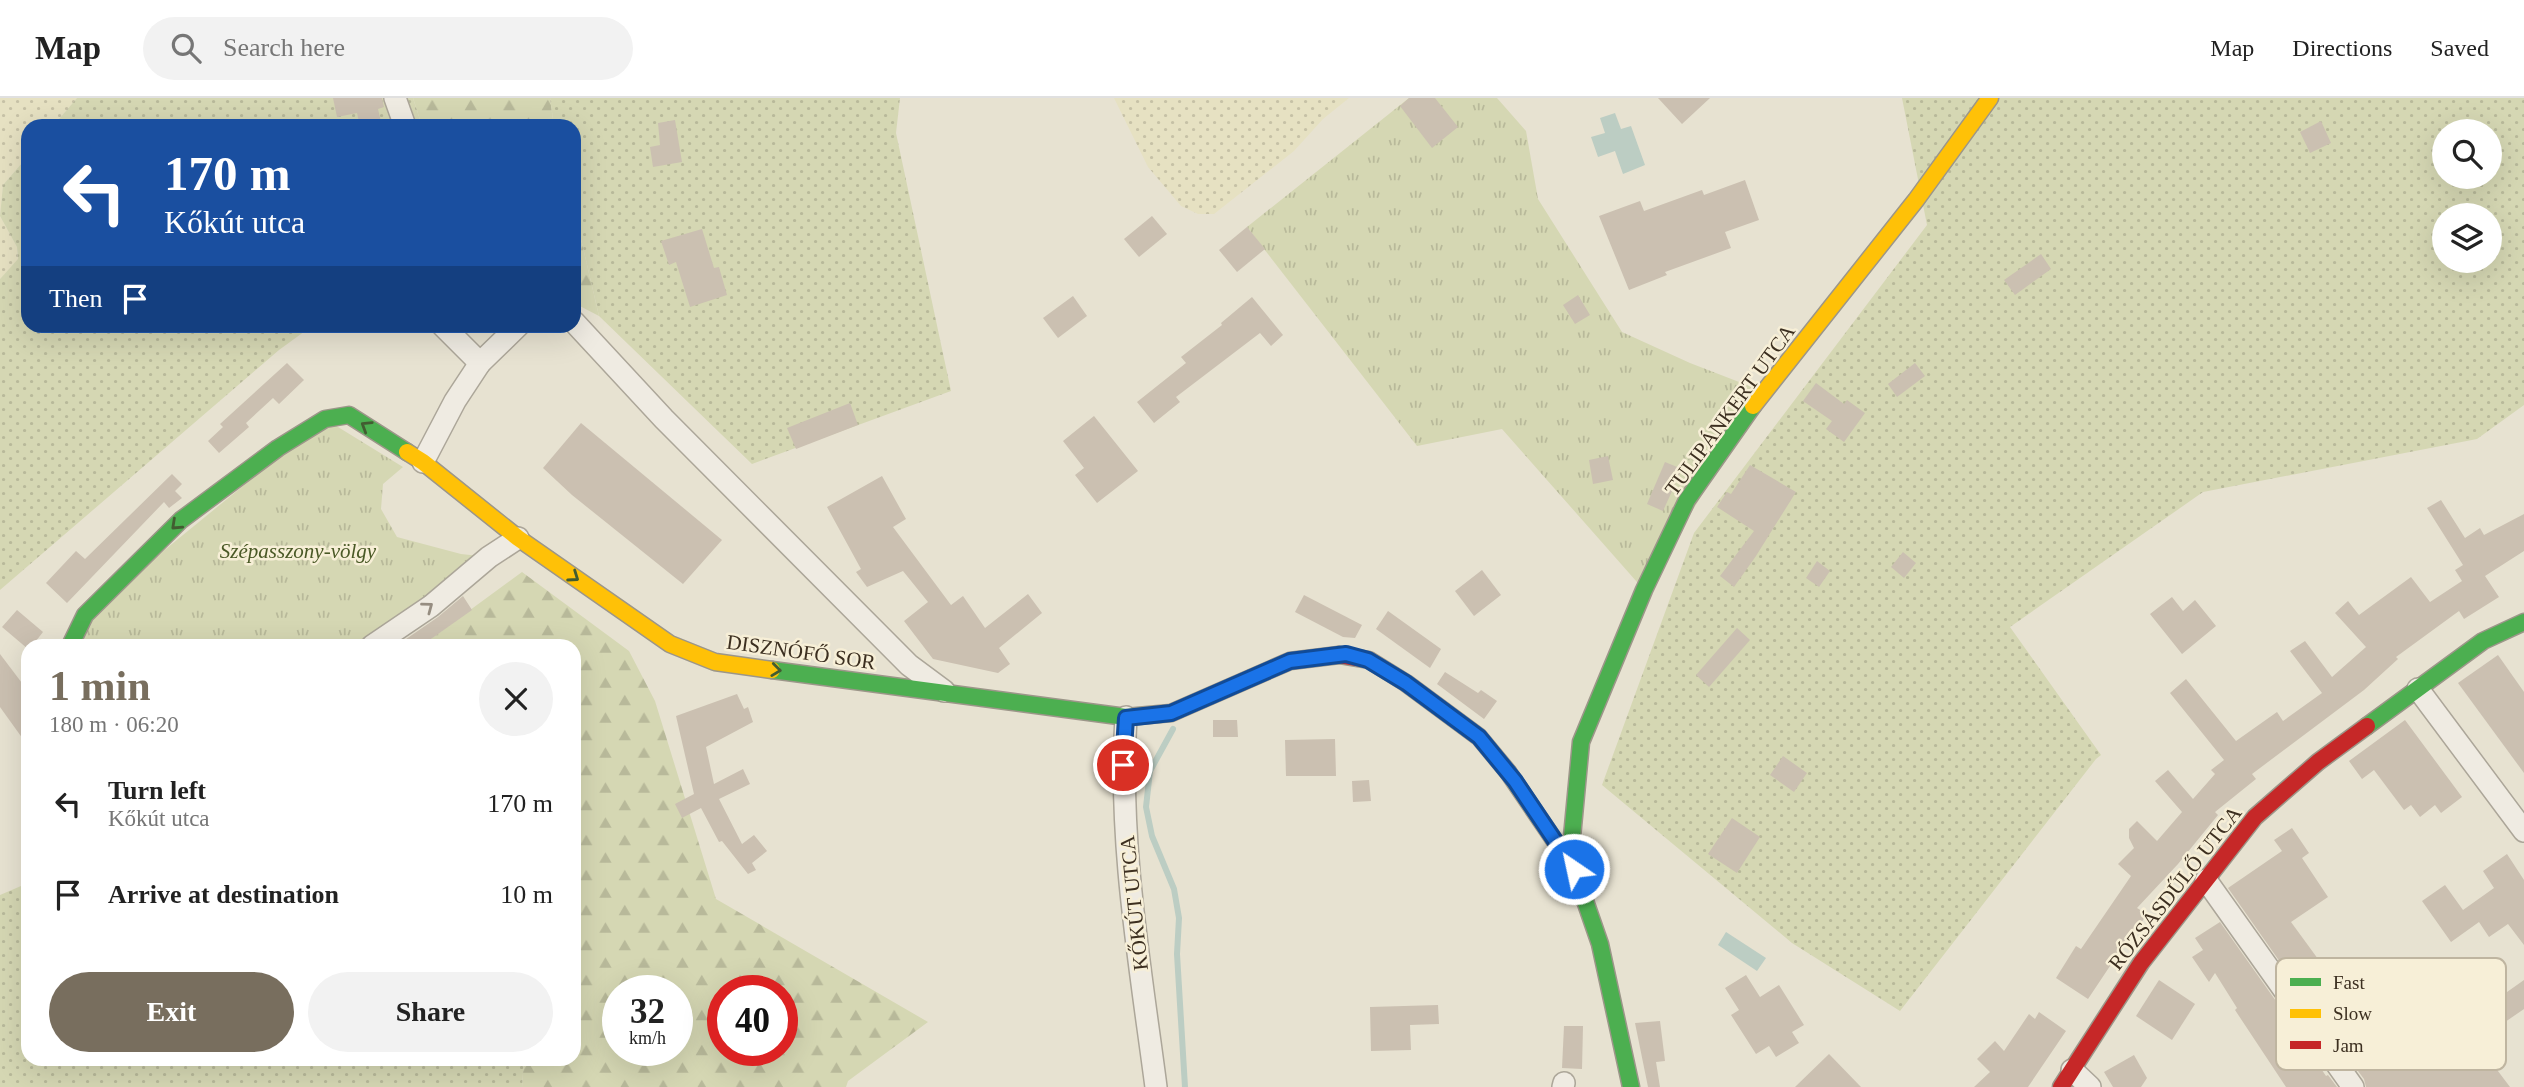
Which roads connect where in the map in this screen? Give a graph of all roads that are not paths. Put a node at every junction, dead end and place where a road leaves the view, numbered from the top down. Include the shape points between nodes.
1 (395, 98) edge
2 (1990, 98) edge
3 (402, 119) edge
4 (581, 330) edge
5 (450, 333) edge
6 (511, 333) edge
7 (480, 363) junction
8 (423, 462) junction
9 (518, 538) junction
10 (2524, 622) edge
11 (73, 639) edge
12 (382, 639) edge
13 (2418, 689) junction
14 (946, 693) junction
15 (1126, 718) junction
16 (2524, 831) edge
17 (1574, 869) junction
18 (2206, 880) junction
19 (2276, 979) edge
20 (2341, 1070) edge
21 (2066, 1079) edge
22 (1156, 1087) edge
23 (1630, 1087) edge
24 (2090, 1087) edge
25 (2353, 1087) edge

1 - 3 street
2 - 17 street, TULIPÁNKERT UTCA via 1916,200 1749,411 1687,500 1581,741 1572,837
4 - 14 street via 909,665
5 - 7 street
6 - 7 street
7 - 8 street
8 - 9 street, DISZNÓFŐ SOR
8 -> 11 street, DISZNÓFŐ SOR via 349,415 325,419 181,520 85,615
12 -> 9 street
9 -> 14 street, DISZNÓFŐ SOR via 670,644 715,662
10 - 13 street, RÓZSÁSDŰLŐ UTCA via 2483,641
13 - 16 street
13 - 18 street, RÓZSÁSDŰLŐ UTCA via 2318,762 2255,817
14 - 15 street, DISZNÓFŐ SOR
15 - 17 street, DISZNÓFŐ SOR via 1171,713 1290,661 1346,654 1368,660 1479,737 1515,781
15 - 22 street, KŐKÚT UTCA via 1124,816
17 - 23 street via 1600,944
18 - 19 street
18 - 21 street, RÓZSÁSDŰLŐ UTCA via 2141,963
20 - 25 street
21 - 24 street

